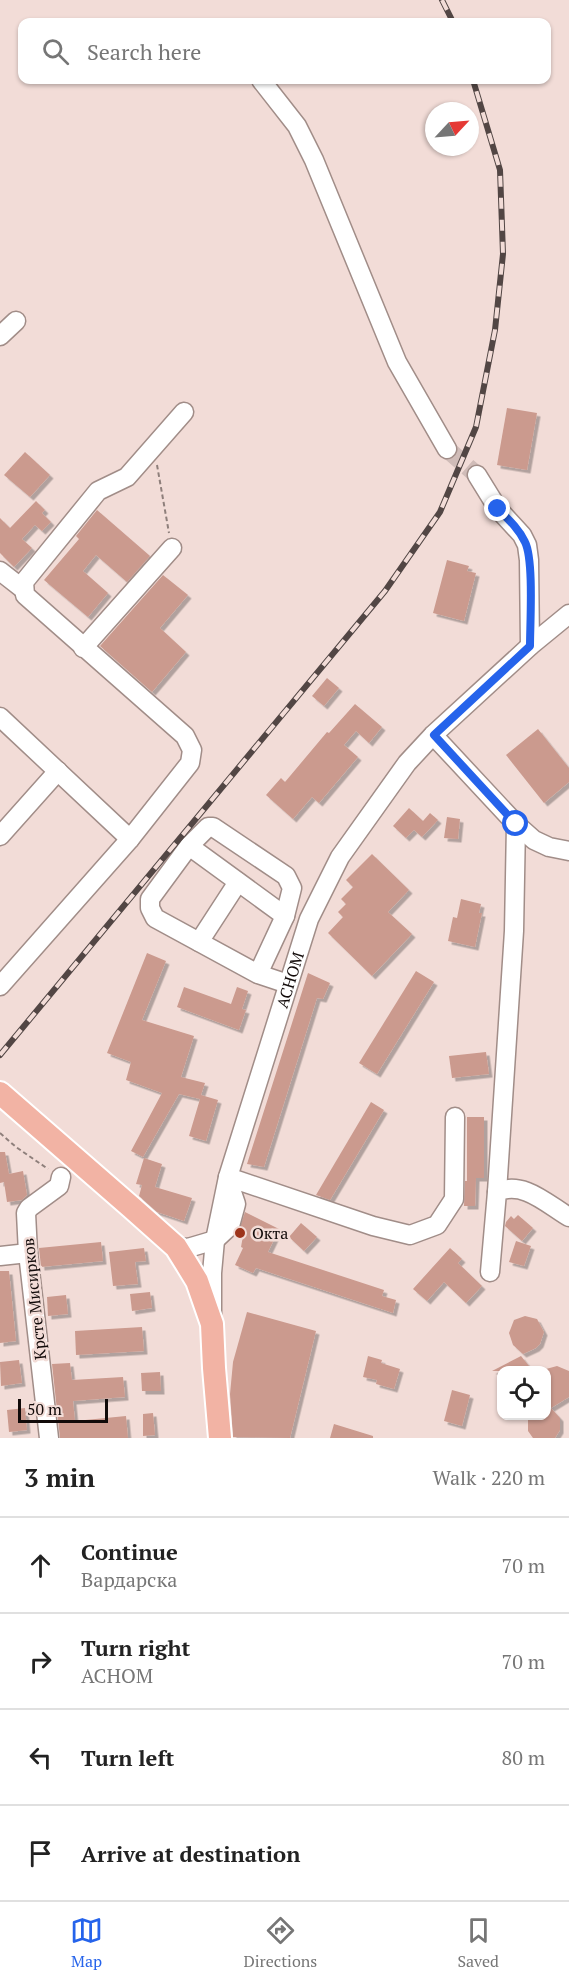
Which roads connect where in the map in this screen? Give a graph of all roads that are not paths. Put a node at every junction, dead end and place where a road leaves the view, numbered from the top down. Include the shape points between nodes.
1 (264, 84) edge
2 (16, 321) dead end
3 (0, 336) edge
4 (184, 412) dead end
5 (447, 449) tunnel mouth
6 (477, 475) tunnel mouth
7 (172, 548) road end
8 (0, 571) edge
9 (23, 589) junction
10 (569, 614) edge
11 (530, 646) junction
12 (83, 648) junction
13 (0, 717) edge
14 (434, 735) junction
15 (58, 771) junction
16 (516, 824) junction
17 (0, 836) edge
18 (130, 838) junction
19 (189, 846) junction
20 (569, 851) edge
21 (238, 882) junction
22 (285, 916) junction
23 (199, 942) junction
24 (258, 974) junction
25 (288, 984) junction
26 (0, 986) edge
27 (4, 1097) edge
28 (455, 1117) dead end
29 (61, 1177) road end
30 (228, 1177) junction
31 (497, 1192) junction
32 (569, 1217) edge
33 (215, 1240) junction
34 (176, 1247) junction
35 (28, 1253) junction
36 (0, 1256) edge
37 (490, 1272) dead end
38 (212, 1324) junction
39 (49, 1438) edge
40 (220, 1438) edge

1 - 5 street via 297,126 397,362
2 - 3 street
4 - 9 street via 127,477 98,491 24,582
6 - 11 street via 527,545
7 - 12 street
8 - 9 street
9 - 12 street
10 - 11 street, АСНОМ
11 - 14 street, АСНОМ
12 - 18 street via 185,736 192,750 190,763
13 - 15 street
14 - 16 street
14 - 25 street, АСНОМ via 407,763 340,857 309,919
15 - 17 street
15 - 18 street
16 - 20 street via 534,840
16 - 31 street via 514,931
18 - 26 street
19 - 21 street
19 - 22 street via 203,830 213,827 286,876 292,888
19 - 23 street via 150,899 150,908 155,918
21 - 22 street
21 - 23 street
22 - 24 street
23 - 24 street
24 - 25 street
25 - 30 street, АСНОМ
27 - 34 main road
28 - 30 street via 454,1199 436,1225 410,1235
29 - 35 street, Крсте Мисирков via 59,1186 26,1213
30 - 33 street, АСНОМ
31 - 32 street via 516,1188
31 - 37 street
33 - 34 street via 188,1248
33 - 38 street, АСНОМ
34 - 38 main road via 197,1281
35 - 36 street
35 - 39 street, Крсте Мисирков
38 - 40 main road, АСНОМ

